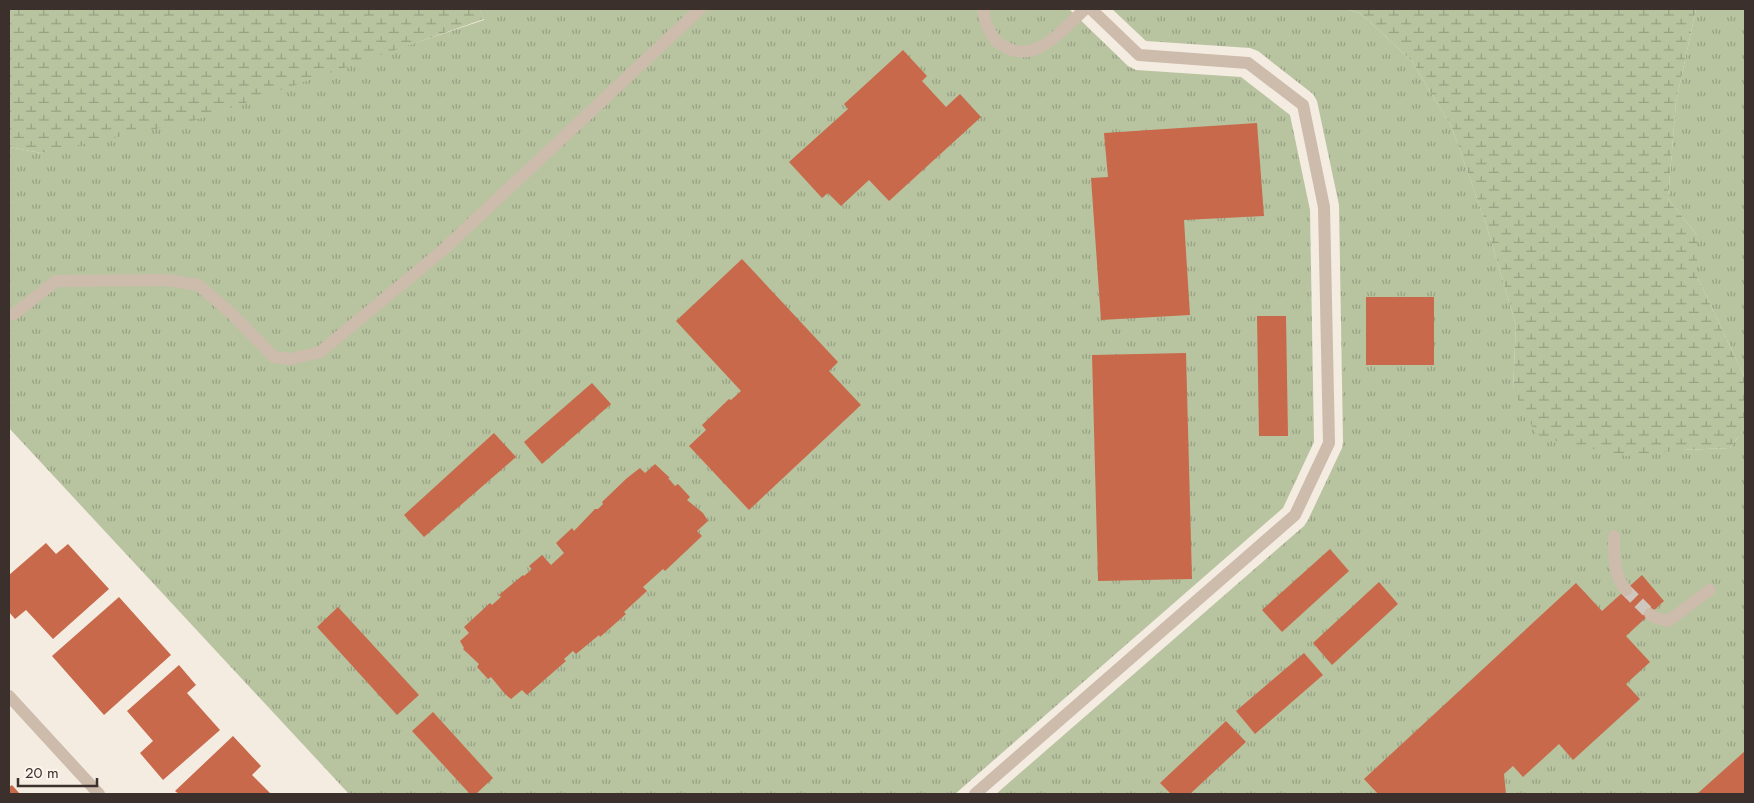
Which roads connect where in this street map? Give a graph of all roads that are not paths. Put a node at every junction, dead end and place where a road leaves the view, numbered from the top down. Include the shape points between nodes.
1 (700, 9) edge
2 (984, 9) edge
3 (1085, 9) edge
4 (1091, 9) edge
5 (14, 314) dead end
6 (1614, 536) dead end
7 (1626, 590) tunnel mouth
8 (1710, 590) dead end
9 (1650, 614) tunnel mouth
10 (9, 696) edge
11 (99, 794) edge
12 (975, 794) edge

1 - 5 street via 442,251 320,352 291,359 274,357 231,312 198,285 167,280 56,281
2 - 3 street via 986,27 999,44 1016,51 1029,51 1047,44
4 - 12 street via 1139,56 1248,63 1303,105 1324,207 1329,443 1295,515
6 - 7 street via 1614,560 1620,583
8 - 9 street via 1668,621
10 - 11 street

